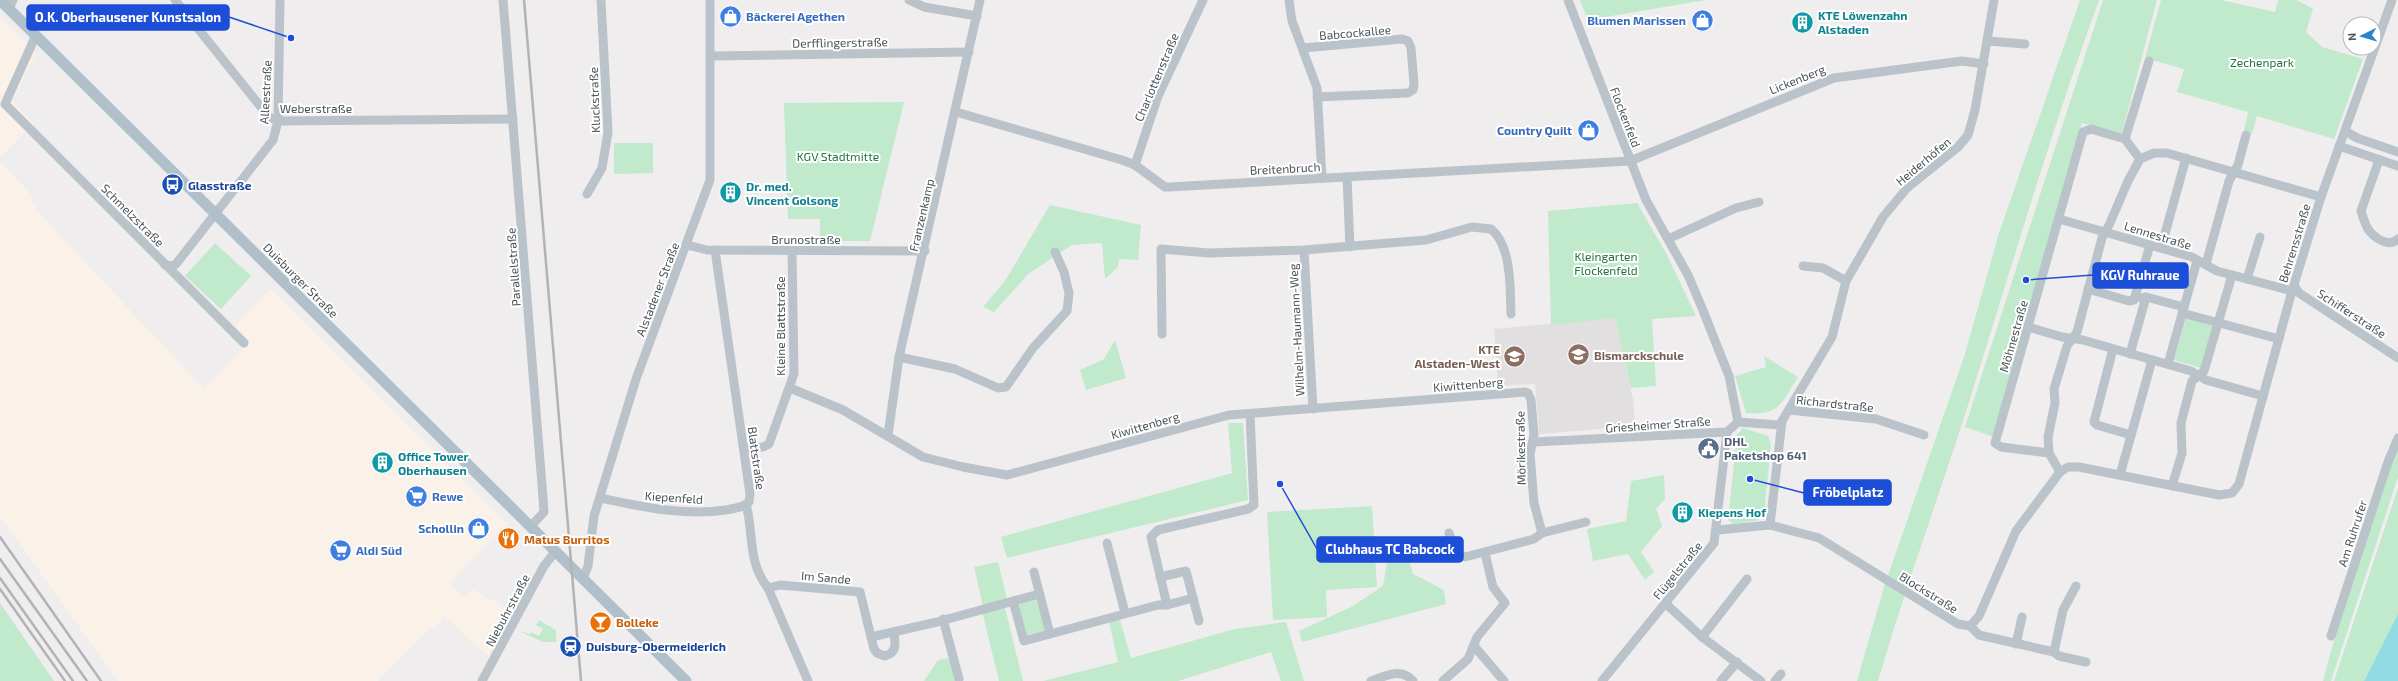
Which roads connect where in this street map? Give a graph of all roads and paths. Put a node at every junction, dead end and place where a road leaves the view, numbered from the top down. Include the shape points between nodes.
1 (0, 0) edge
2 (175, 0) edge
3 (280, 0) edge
4 (502, 0) edge
5 (601, 0) edge
6 (710, 0) edge
7 (910, 0) edge
8 (980, 0) edge
9 (1203, 0) edge
10 (1289, 0) edge
11 (1568, 0) edge
12 (1994, 0) edge
13 (2392, 0) edge
14 (11, 4) edge
15 (977, 16) junction
16 (36, 35) junction
17 (1988, 41) junction
18 (2025, 44) dead end
19 (1302, 48) junction
20 (969, 52) junction
21 (711, 56) junction
22 (2149, 61) dead end
23 (1984, 64) junction
24 (1317, 97) junction
25 (956, 112) junction
26 (513, 119) junction
27 (278, 121) junction
28 (2345, 131) junction
29 (2246, 135) dead end
30 (2125, 139) junction
31 (2339, 146) junction
32 (2398, 152) edge
33 (2186, 158) junction
34 (2140, 159) junction
35 (2379, 160) junction
36 (1630, 161) junction
37 (1135, 165) junction
38 (2398, 166) edge
39 (2234, 172) junction
40 (1347, 177) junction
41 (1322, 178) junction
42 (588, 194) dead end
43 (2321, 197) junction
44 (1759, 202) dead end
45 (216, 214) junction
46 (2058, 219) junction
47 (2105, 232) junction
48 (2260, 237) dead end
49 (1668, 239) junction
50 (2398, 240) edge
51 (2150, 245) junction
52 (687, 246) junction
53 (1350, 246) junction
54 (2160, 248) junction
55 (715, 250) junction
56 (792, 250) junction
57 (1304, 250) junction
58 (925, 251) junction
59 (1055, 252) dead end
60 (2201, 262) junction
61 (165, 265) junction
62 (1803, 266) dead end
63 (2232, 275) junction
64 (2247, 280) junction
65 (1846, 281) junction
66 (2088, 289) junction
67 (2293, 289) junction
68 (2146, 297) junction
69 (2134, 300) junction
70 (2183, 310) junction
71 (1511, 314) dead end
72 (2218, 323) junction
73 (2028, 327) junction
74 (1162, 334) dead end
75 (2073, 338) junction
76 (2279, 339) junction
77 (244, 343) dead end
78 (2113, 349) junction
79 (2130, 354) junction
80 (899, 357) junction
81 (2398, 358) edge
82 (2152, 360) junction
83 (2168, 364) junction
84 (2200, 375) junction
85 (790, 388) junction
86 (1528, 393) joint
87 (2263, 396) junction
88 (1313, 408) junction
89 (1789, 410) junction
90 (1250, 414) junction
91 (1738, 422) junction
92 (1780, 425) junction
93 (1727, 432) junction
94 (2131, 435) junction
95 (888, 436) junction
96 (1924, 436) dead end
97 (2398, 438) edge
98 (1534, 442) junction
99 (744, 449) junction
100 (2049, 453) junction
101 (2060, 472) junction
102 (2120, 476) junction
103 (2172, 486) junction
104 (600, 498) junction
105 (746, 504) junction
106 (1586, 522) dead end
107 (1770, 524) junction
108 (530, 527) junction
109 (1718, 530) junction
110 (1449, 533) dead end
111 (1542, 533) junction
112 (1107, 543) dead end
113 (555, 552) junction
114 (1485, 553) junction
115 (1034, 572) dead end
116 (1160, 577) junction
117 (583, 579) junction
118 (1747, 579) dead end
119 (2076, 586) dead end
120 (768, 588) junction
121 (1039, 594) junction
122 (1193, 598) junction
123 (1013, 601) junction
124 (1665, 603) junction
125 (1168, 605) junction
126 (1125, 613) junction
127 (2022, 616) dead end
128 (943, 620) junction
129 (1199, 621) dead end
130 (1970, 626) junction
131 (894, 632) junction
132 (1050, 634) junction
133 (2331, 636) dead end
134 (871, 637) junction
135 (1702, 637) junction
136 (2016, 644) junction
137 (1474, 646) junction
138 (2054, 652) junction
139 (1737, 662) junction
140 (2086, 662) dead end
141 (959, 679) dead end
142 (482, 681) edge
143 (686, 681) edge
144 (808, 681) edge
145 (1371, 681) edge
146 (1413, 681) edge
147 (1443, 681) edge
148 (1504, 681) edge
149 (1602, 681) edge
150 (1721, 681) edge
151 (1761, 681) edge

1 - 14 main road, Duisburger Straße
2 - 27 street, Weberstraße via 269,117
3 - 27 street, Alleestraße
4 - 26 street, Parallelstraße
5 - 42 street, Kluckstraße via 608,132 601,172
6 - 21 street, Alstadener Straße
7 - 15 street via 924,8
8 - 15 street, Franzenkamp
9 - 37 street, Charlottenstraße via 1158,96
10 - 19 street via 1292,21
11 - 36 street, Flockenfeld
12 - 17 street, Heiderhöfen
13 - 28 street, Behrensstraße
14 - 16 main road, Duisburger Straße
15 - 20 street, Franzenkamp
16 - 45 main road, Duisburger Straße
16 - 61 street, Schmelzstraße via 6,104
17 - 18 street
17 - 23 street, Heiderhöfen
19 - 24 street via 1315,81
19 - 24 street, Babcockallee via 1402,39 1408,41 1411,48 1414,84 1413,90 1408,93
20 - 21 street, Derfflingerstraße
20 - 25 street, Franzenkamp
21 - 52 street, Alstadener Straße via 711,175
22 - 30 street
23 - 36 street, Lickenberg via 1962,61 1834,78
23 - 65 street, Heiderhöfen via 1973,122 1965,140 1898,198 1883,217
24 - 41 street
25 - 37 street, Breitenbruch
25 - 58 street, Franzenkamp
26 - 27 street, Weberstraße
26 - 108 street, Parallelstraße via 544,512
27 - 45 street, Alleestraße via 270,146
28 - 31 street, Behrensstraße
28 - 32 street via 2357,138
29 - 39 street
30 - 34 street
30 - 46 street, Möhnestraße via 2091,129 2085,130
31 - 35 street
31 - 43 street, Behrensstraße
33 - 34 street via 2158,152
33 - 39 street
33 - 54 street
34 - 47 street
35 - 38 street
35 - 50 street via 2361,211 2369,230 2385,243
36 - 40 street, Breitenbruch
36 - 49 street, Flockenfeld via 1646,200
37 - 41 street, Breitenbruch via 1166,187
39 - 43 street
39 - 60 street
40 - 41 street, Breitenbruch
40 - 53 street
43 - 67 street, Behrensstraße
44 - 49 street via 1736,208
45 - 61 street via 176,264
45 - 108 main road, Duisburger Straße
46 - 47 street, Lennestraße
46 - 73 street, Möhnestraße
47 - 51 street, Lennestraße
47 - 66 street
48 - 64 street
49 - 91 street, Flockenfeld via 1692,282 1726,369
51 - 54 street, Lennestraße
51 - 69 street
52 - 55 street, Brunostraße
52 - 104 street, Alstadener Straße via 636,379
53 - 57 street, Wilhelm-Haumann-Weg
53 - 71 street, Wilhelm-Haumann-Weg via 1434,239 1467,229 1487,227 1494,231 1500,240 1510,271
54 - 60 street, Lennestraße
55 - 56 street, Brunostraße
55 - 99 street, Blattstraße
56 - 58 street, Brunostraße
56 - 85 street, Kleine Blattstraße via 794,369
57 - 74 street, Wilhelm-Haumann-Weg via 1209,252 1161,249
57 - 88 street, Wilhelm-Haumann-Weg
58 - 80 street, Franzenkamp
59 - 80 street via 1064,272 1069,293 1067,311 1033,348 1006,387 998,388 955,369
60 - 63 street, Lennestraße via 2217,271
60 - 70 street
61 - 77 street, Schmelzstraße
62 - 65 street via 1823,268
63 - 64 street, Lennestraße
63 - 72 street
64 - 67 street, Lennestraße
65 - 89 street, Heiderhöfen via 1834,334
66 - 69 street via 2129,301
66 - 75 street via 2077,332
67 - 76 street, Behrensstraße
67 - 81 street, Schifferstraße
68 - 69 street
68 - 70 street
68 - 79 street
70 - 72 street
70 - 83 street
72 - 76 street
72 - 84 street via 2204,371
73 - 75 street
73 - 100 street, Möhnestraße via 1996,443 2002,447
75 - 78 street
75 - 100 street via 2066,346 2054,389 2055,403 2048,437
76 - 87 street, Behrensstraße
78 - 79 street
78 - 94 street via 2094,422
79 - 82 street
80 - 95 street, Franzenkamp
82 - 83 street
82 - 94 street
83 - 84 street
84 - 87 street via 2206,380
84 - 103 street via 2192,381 2181,423 2182,453
85 - 95 street, Kiwittenberg via 843,410
85 - 99 street, Kleine Blattstraße via 769,444
86 - 88 street, Kiwittenberg
86 - 98 street, Mörikestraße via 1531,400
87 - 103 street, Behrensstraße via 2239,484 2230,495
88 - 90 street, Kiwittenberg
89 - 92 street, Heiderhöfen
89 - 96 street, Richardstraße via 1876,419
90 - 95 street, Kiwittenberg via 1220,417 1007,475 923,457
90 - 116 street via 1254,505 1248,509 1155,532 1151,541
91 - 92 street
91 - 93 street, Griesheimer Straße
92 - 107 street, Heiderhöfen
93 - 98 street, Griesheimer Straße
93 - 109 street, Flügelstraße via 1716,520
94 - 102 street
97 - 133 street, Am Ruhrufer
98 - 111 street, Mörikestraße via 1530,454 1534,503
99 - 105 street, Blattstraße via 750,498
100 - 101 street
101 - 102 street via 2065,467 2072,466
101 - 130 street via 2016,531 1979,616
102 - 103 street
104 - 105 street, Kiepenfeld via 649,509 684,512 718,511
104 - 117 street, Alstadener Straße via 591,533 587,571
105 - 120 street, Blattstraße via 756,568
106 - 111 street
107 - 109 street, Blockstraße
107 - 130 street, Blockstraße via 1826,542 1958,624
108 - 113 main road, Duisburger Straße
109 - 124 street, Flügelstraße via 1711,547
110 - 114 street via 1458,555 1465,557
111 - 114 street via 1534,539
112 - 126 street
113 - 117 main road, Duisburger Straße
113 - 142 street, Niebuhrstraße via 544,566
114 - 137 street via 1493,587 1505,603 1477,637
115 - 121 street
116 - 122 street via 1186,570
116 - 125 street
117 - 143 main road, Duisburger Straße
118 - 135 street
119 - 138 street via 2063,610
120 - 134 street, Im Sande via 780,585 860,592
120 - 144 street, Blattstraße
121 - 123 street
121 - 132 street
122 - 125 street
122 - 129 street
123 - 128 street
123 - 132 street via 1024,641
124 - 135 street
124 - 149 street, Flügelstraße
125 - 126 street
126 - 132 street
127 - 136 street
128 - 131 street
128 - 141 street
130 - 136 street, Blockstraße via 1979,635
131 - 134 street
131 - 134 street, Im Sande via 895,647 888,655 882,656 875,651
135 - 139 street
136 - 138 street, Blockstraße
137 - 147 street via 1468,659
137 - 148 street
138 - 140 street, Blockstraße via 2059,656
139 - 150 street
139 - 151 street
145 - 146 street via 1401,672

